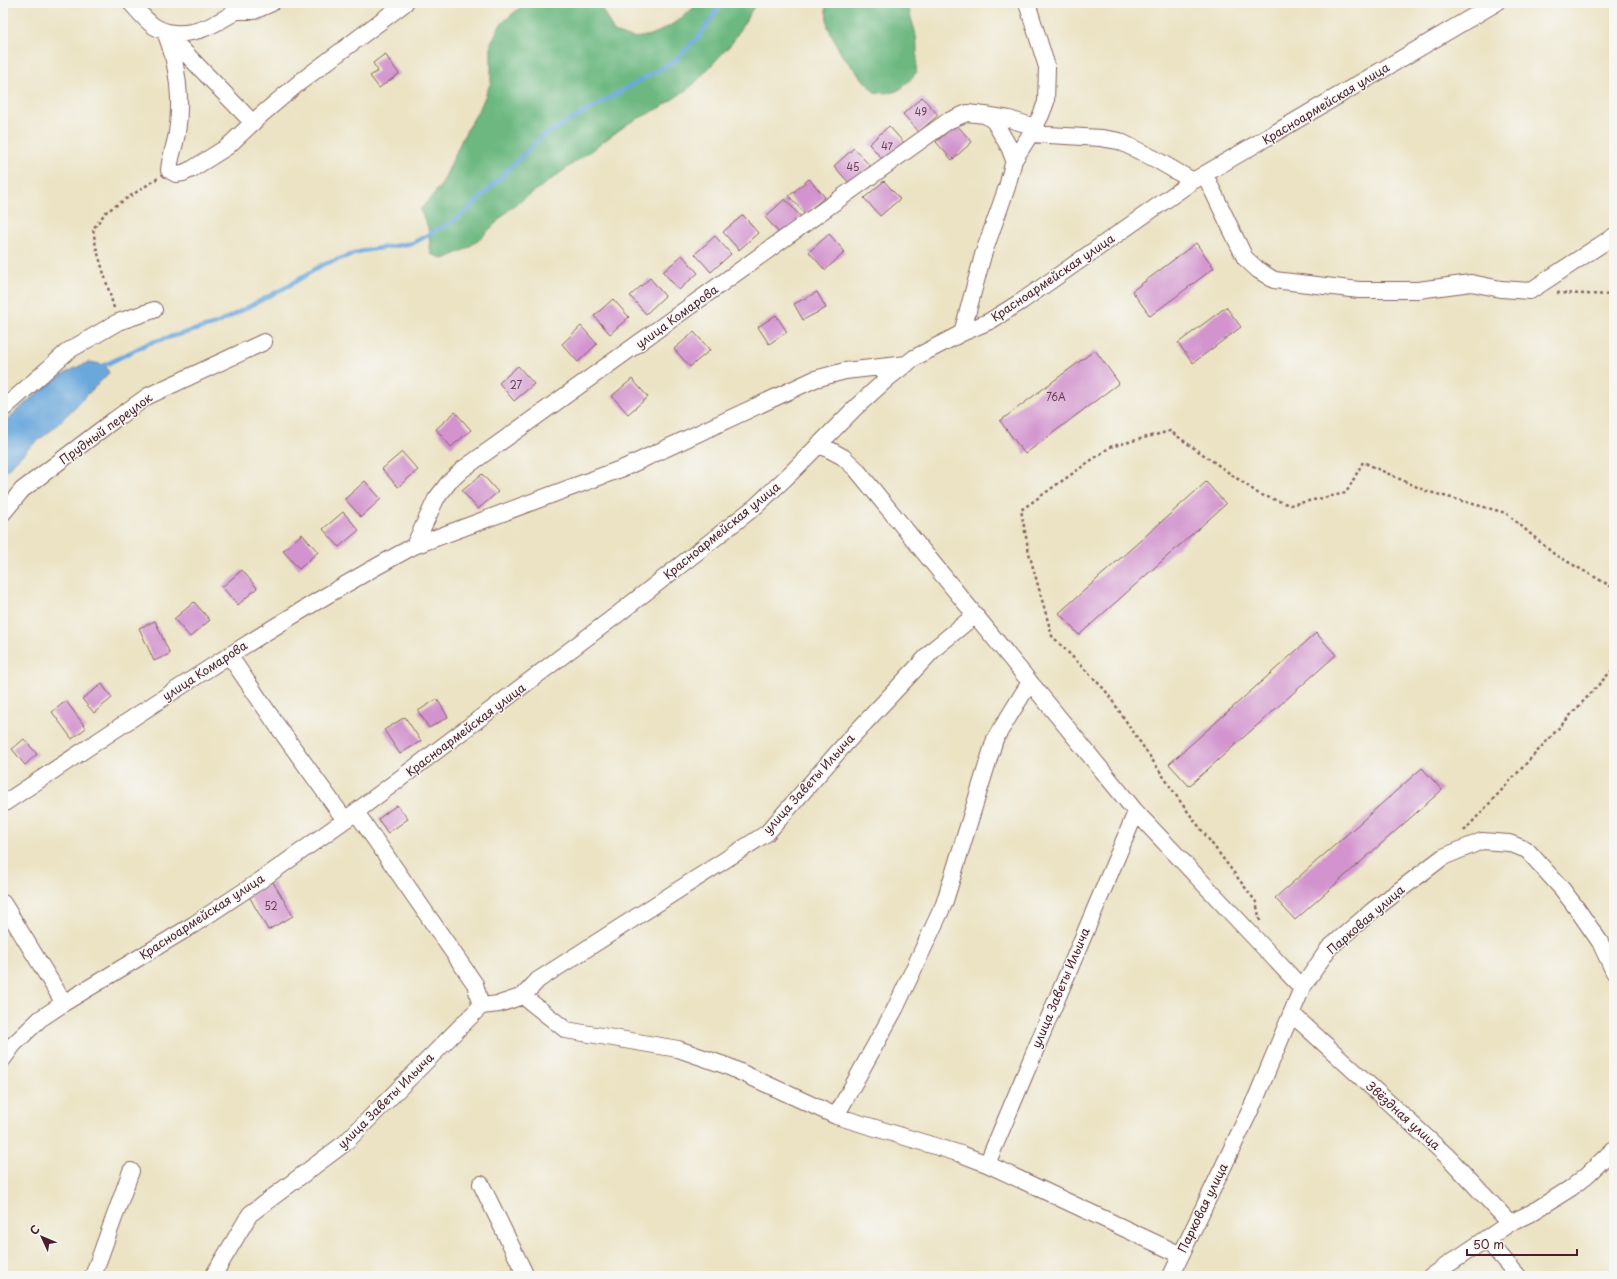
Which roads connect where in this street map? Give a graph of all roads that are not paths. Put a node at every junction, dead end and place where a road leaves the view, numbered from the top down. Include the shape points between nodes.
1 (131, 3) edge
2 (272, 3) edge
3 (405, 3) edge
4 (1027, 3) edge
5 (1496, 3) edge
6 (243, 7) edge
7 (166, 32) junction
8 (985, 115) junction
9 (253, 123) junction
10 (1033, 131) junction
11 (1014, 160) junction
12 (1199, 178) junction
13 (1614, 236) edge
14 (154, 310) dead end
15 (962, 333) junction
16 (264, 342) dead end
17 (907, 364) junction
18 (3, 409) edge
19 (819, 444) junction
20 (3, 513) edge
21 (414, 546) junction
22 (975, 615) junction
23 (229, 655) junction
24 (1030, 682) junction
25 (3, 804) edge
26 (1136, 812) junction
27 (351, 816) junction
28 (3, 903) edge
29 (1614, 972) edge
30 (1302, 988) junction
31 (524, 996) junction
32 (64, 1003) junction
33 (481, 1006) junction
34 (1292, 1014) junction
35 (3, 1059) edge
36 (836, 1116) junction
37 (1614, 1149) edge
38 (987, 1164) junction
39 (131, 1171) dead end
40 (481, 1184) dead end
41 (1510, 1223) junction
42 (1486, 1239) junction
43 (1181, 1255) junction
44 (93, 1276) edge
45 (213, 1276) edge
46 (526, 1276) edge
47 (1171, 1276) edge
48 (1431, 1276) edge
49 (1518, 1276) edge

1 - 7 street via 154,26
2 - 6 street via 254,11
3 - 9 street via 300,82
4 - 10 street via 1047,67 1046,102
5 - 12 street, Красноармейская улица
6 - 7 street via 223,20 198,31
7 - 9 street
7 - 9 street via 177,74 178,99 177,132 169,170 176,174 192,169 227,147
8 - 10 street via 1009,119
8 - 11 street via 994,121
8 - 21 street, улица Комарова via 967,113 948,121 464,469 449,482 436,499
10 - 11 street
10 - 12 street via 1119,141
11 - 15 street via 983,255
12 - 13 street via 1245,258 1274,280 1359,290 1418,290 1471,283 1530,291
12 - 15 street, Красноармейская улица via 1022,301 990,321
14 - 18 street via 118,322 68,352
15 - 17 street, Красноармейская улица
16 - 20 street, Прудный переулок via 148,396 22,490
17 - 19 street, Красноармейская улица via 887,378
17 - 21 street, улица Комарова via 845,371 815,379 626,467
19 - 22 street via 843,457 856,469
19 - 27 street, Красноармейская улица via 750,511
21 - 23 street, улица Комарова
22 - 24 street
22 - 31 street, улица Заветы Ильича via 935,648 845,744 767,833 538,980
23 - 25 street, улица Комарова
23 - 27 street via 276,724
24 - 26 street
24 - 36 street via 995,739 944,904 895,1009
26 - 30 street
26 - 38 street, улица Заветы Ильича
27 - 32 street, Красноармейская улица via 193,925
27 - 33 street via 475,984
28 - 32 street
29 - 30 street, Парковая улица via 1600,942 1575,906 1527,850 1509,843 1482,841 1443,856 1372,911 1329,948
30 - 34 street, Парковая улица
31 - 33 street via 500,1004
31 - 36 street via 566,1030 678,1049 727,1066
32 - 35 street, Красноармейская улица via 40,1019
33 - 45 street, улица Заветы Ильича via 345,1144 250,1214
34 - 41 street, Звёздная улица via 1448,1158
34 - 43 street, Парковая улица via 1256,1098
36 - 38 street
37 - 41 street via 1571,1188
38 - 43 street
39 - 44 street
40 - 46 street
41 - 42 street
42 - 48 street
42 - 49 street
43 - 47 street, Парковая улица

